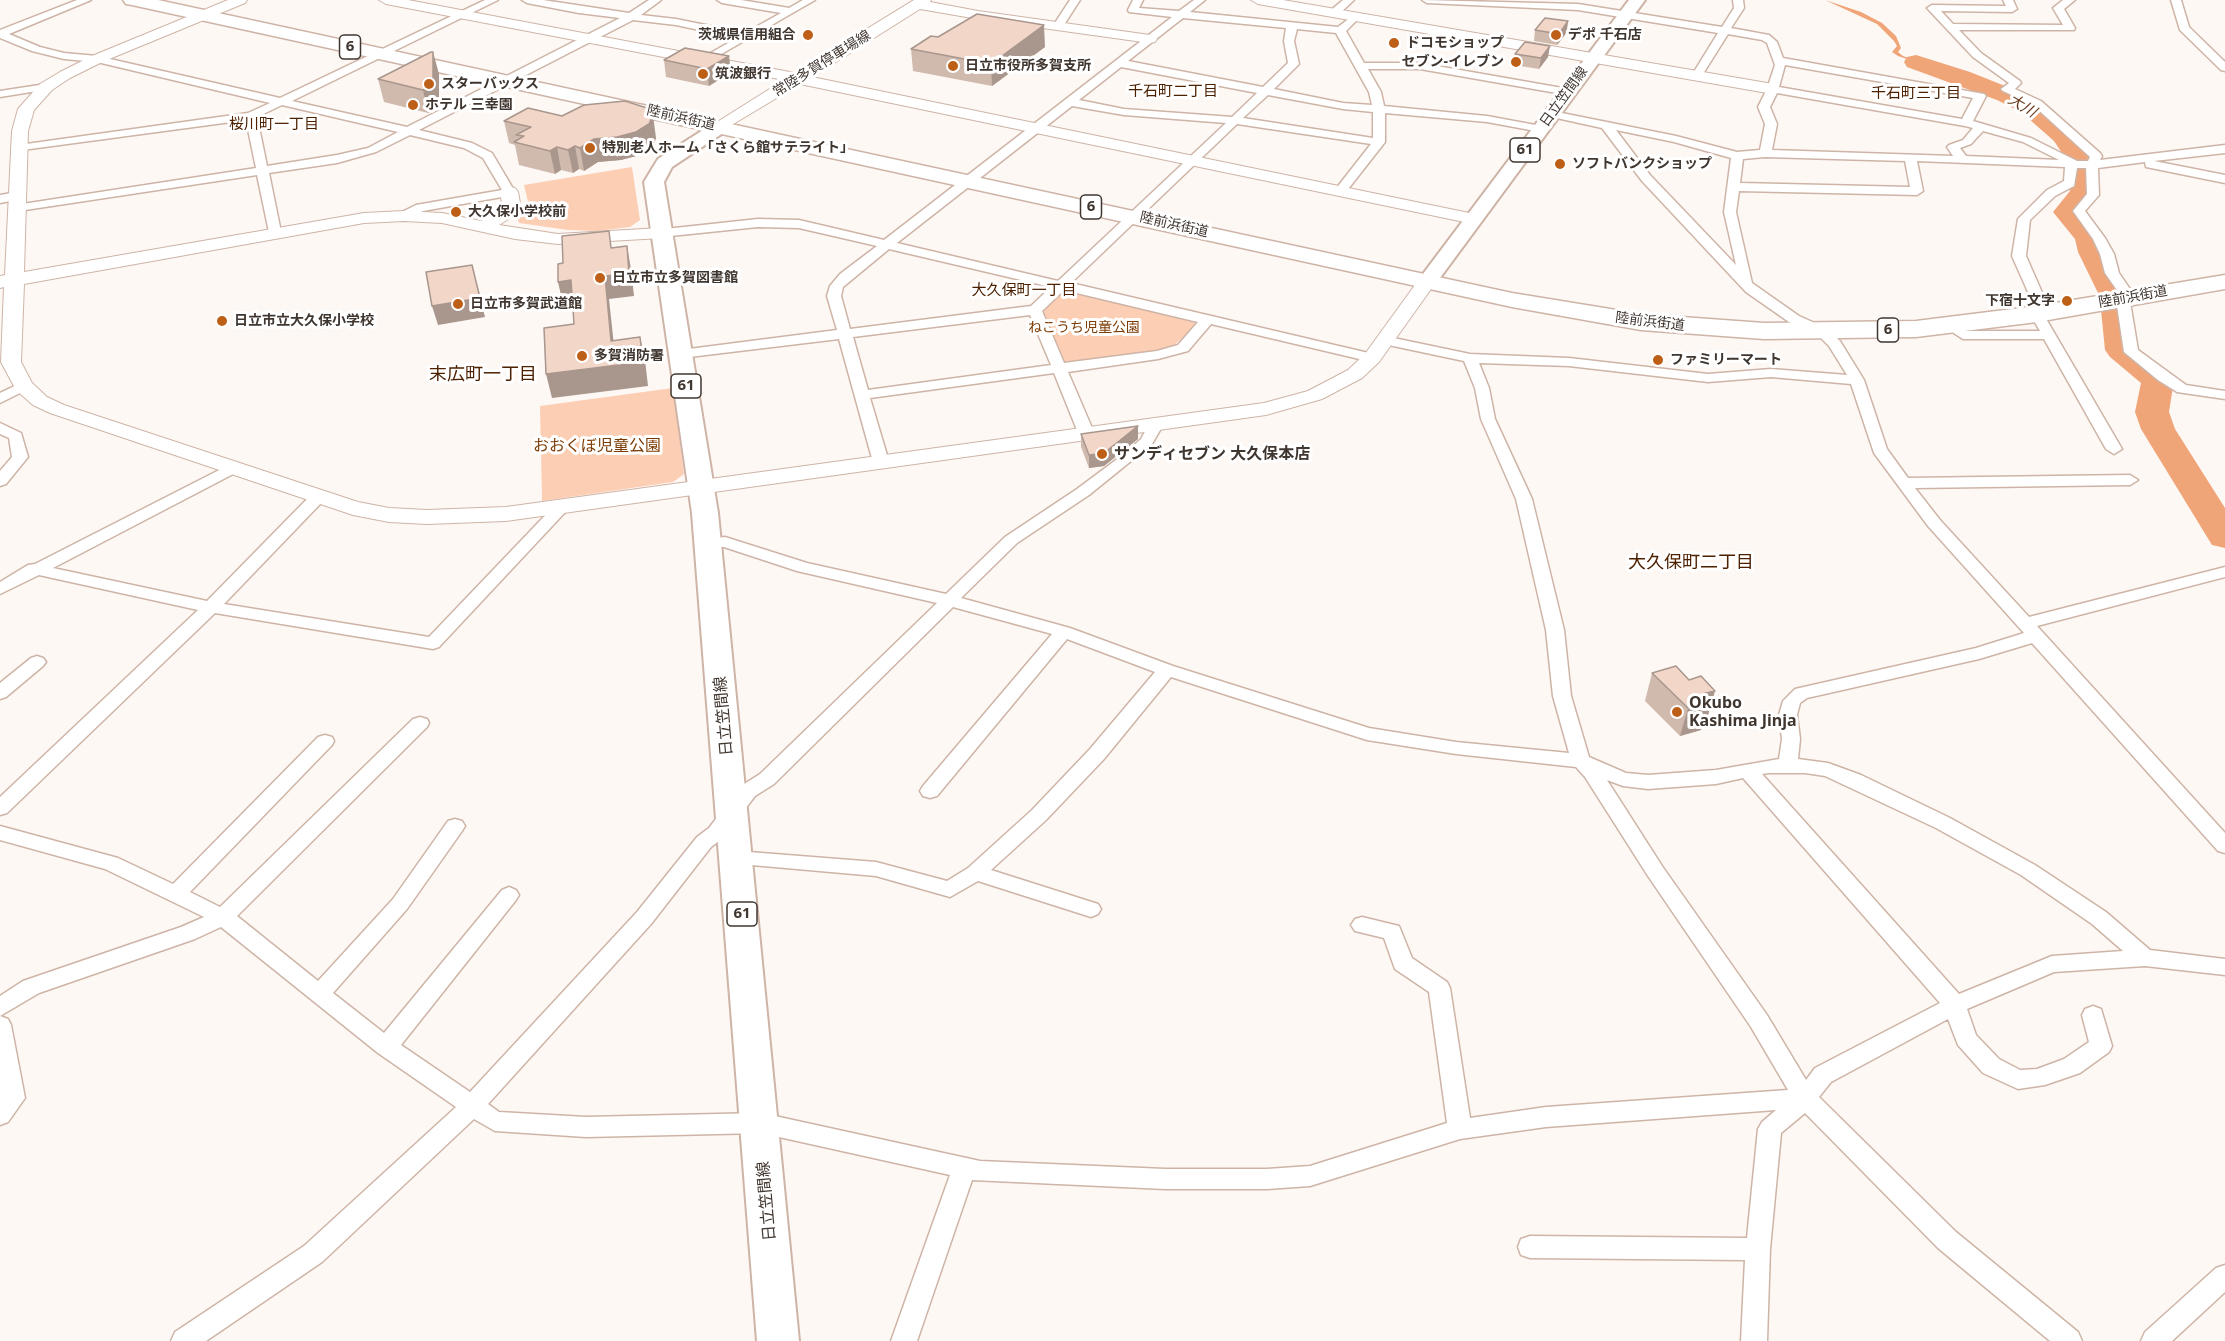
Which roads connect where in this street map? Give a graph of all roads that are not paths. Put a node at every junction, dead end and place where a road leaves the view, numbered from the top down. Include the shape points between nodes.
1 (86, 0) edge
2 (132, 0) edge
3 (240, 0) edge
4 (386, 0) edge
5 (493, 0) edge
6 (527, 0) edge
7 (656, 0) edge
8 (722, 0) edge
9 (810, 0) edge
10 (1075, 0) edge
11 (1138, 0) edge
12 (1200, 0) edge
13 (1258, 0) edge
14 (1349, 0) edge
15 (1427, 0) edge
16 (1637, 0) edge
17 (1738, 0) edge
18 (2008, 0) edge
19 (2055, 0) edge
20 (2070, 0) edge
21 (2176, 0) edge
22 (920, 1) edge
23 (1578, 3) edge
24 (790, 11) junction
25 (1334, 13) junction
26 (204, 15) junction
27 (460, 15) junction
28 (1182, 15) junction
29 (1627, 15) junction
30 (632, 16) junction
31 (1355, 17) junction
32 (1058, 26) junction
33 (1292, 26) junction
34 (1952, 27) junction
35 (1340, 30) junction
36 (1724, 30) junction
37 (0, 34) edge
38 (745, 36) junction
39 (589, 37) junction
40 (1150, 39) junction
41 (380, 53) junction
42 (1593, 57) junction
43 (97, 59) junction
44 (704, 61) junction
45 (1779, 61) junction
46 (1119, 63) junction
47 (1361, 66) junction
48 (2225, 68) edge
49 (1697, 75) junction
50 (798, 79) junction
51 (507, 80) junction
52 (46, 87) junction
53 (1773, 89) junction
54 (1265, 91) junction
55 (1568, 92) junction
56 (0, 94) edge
57 (280, 102) junction
58 (1070, 102) junction
59 (1379, 111) junction
60 (251, 116) junction
61 (1234, 121) junction
62 (1547, 121) junction
63 (1966, 123) junction
64 (1606, 125) junction
65 (720, 127) junction
66 (1980, 127) junction
67 (1038, 128) junction
68 (411, 131) junction
69 (1378, 142) junction
70 (20, 149) junction
71 (2225, 149) edge
72 (1766, 153) junction
73 (1737, 156) junction
74 (1911, 159) junction
75 (1195, 160) junction
76 (1963, 160) junction
77 (2137, 161) junction
78 (2073, 164) junction
79 (2092, 165) junction
80 (262, 170) junction
81 (2225, 179) edge
82 (969, 182) junction
83 (1734, 187) junction
84 (1341, 190) junction
85 (509, 192) junction
86 (11, 202) edge
87 (404, 216) junction
88 (1133, 216) junction
89 (1474, 219) junction
90 (486, 226) junction
91 (275, 232) junction
92 (661, 233) junction
93 (889, 245) junction
94 (6, 281) edge
95 (1427, 282) junction
96 (2225, 282) edge
97 (1746, 283) junction
98 (1061, 284) junction
99 (2126, 299) junction
100 (1035, 310) junction
101 (1208, 319) junction
102 (2043, 320) junction
103 (1823, 332) junction
104 (845, 334) junction
105 (1378, 349) junction
106 (681, 354) junction
107 (1470, 358) junction
108 (1058, 369) junction
109 (1857, 380) junction
110 (22, 386) junction
111 (862, 395) junction
112 (2225, 395) edge
113 (0, 399) edge
114 (1155, 426) junction
115 (0, 428) edge
116 (1087, 435) junction
117 (2114, 449) dead end
118 (881, 462) junction
119 (231, 469) junction
120 (2130, 480) dead end
121 (0, 481) edge
122 (1904, 483) junction
123 (701, 487) junction
124 (318, 497) junction
125 (562, 507) junction
126 (708, 543) junction
127 (34, 570) junction
128 (2225, 572) edge
129 (0, 589) edge
130 (948, 600) junction
131 (211, 607) junction
132 (2028, 630) junction
133 (1064, 632) junction
134 (37, 662) dead end
135 (1167, 670) junction
136 (0, 693) edge
137 (420, 723) dead end
138 (325, 741) dead end
139 (1581, 760) junction
140 (1788, 766) junction
141 (1748, 770) junction
142 (1716, 777) junction
143 (930, 791) dead end
144 (1768, 793) junction
145 (0, 808) edge
146 (732, 810) junction
147 (455, 826) dead end
148 (0, 833) edge
149 (2225, 846) edge
150 (736, 858) junction
151 (975, 873) junction
152 (177, 893) junction
153 (509, 895) dead end
154 (1091, 909) dead end
155 (223, 917) junction
156 (1362, 926) dead end
157 (2145, 958) junction
158 (2225, 967) edge
159 (319, 994) junction
160 (1955, 1005) junction
161 (0, 1007) edge
162 (2093, 1016) dead end
163 (0, 1025) edge
164 (386, 1047) junction
165 (1805, 1098) junction
166 (471, 1107) junction
167 (0, 1115) edge
168 (761, 1123) junction
169 (1460, 1129) junction
170 (963, 1168) junction
171 (1530, 1247) dead end
172 (1758, 1249) junction
173 (2225, 1276) edge
174 (184, 1341) edge
175 (778, 1341) edge
176 (904, 1341) edge
177 (1754, 1341) edge
178 (2069, 1341) edge
179 (2154, 1341) edge

1 - 37 street
2 - 26 highway, 陸前浜街道 / 6
3 - 26 street
4 - 27 street
5 - 27 street
6 - 30 street
7 - 30 street
8 - 24 street
9 - 24 street
10 - 32 street
11 - 28 street via 1133,10
12 - 28 street
13 - 25 street
14 - 25 street
15 - 23 street
16 - 29 main road, 日立笠間線 / 61
17 - 36 street via 1738,8
18 - 34 street via 2012,9 1932,8
19 - 20 street
20 - 34 street via 2058,8 2070,28
21 - 48 street via 2184,28
22 - 32 street
22 - 50 street, 常陸多賀停車場線
23 - 29 street
24 - 38 street
25 - 31 street
26 - 41 highway, 陸前浜街道 / 6
26 - 43 street
27 - 39 street
27 - 41 street
28 - 33 street
28 - 40 street
29 - 36 street
29 - 42 main road, 日立笠間線 / 61
30 - 38 street
30 - 39 street
31 - 35 street
31 - 42 street
32 - 40 street
33 - 35 street
33 - 54 street via 1289,41 1294,64
34 - 79 street via 1977,55 2016,83 2007,89 2037,103 2096,156
35 - 47 street
36 - 45 street via 1765,37 1772,42
36 - 49 street
37 - 43 street via 36,49
38 - 44 street
39 - 44 street
39 - 51 street
40 - 46 street
41 - 51 highway, 陸前浜街道 / 6
41 - 57 street
42 - 49 street
42 - 55 main road, 日立笠間線 / 61
43 - 52 street
43 - 57 street
44 - 50 street
45 - 53 street
45 - 63 street via 1980,96
46 - 54 street
46 - 58 street
47 - 55 street via 1420,66
47 - 59 street via 1375,92
49 - 53 street
50 - 65 street, 常陸多賀停車場線
50 - 67 street
51 - 65 highway, 陸前浜街道 / 6
51 - 68 street
52 - 56 street
52 - 70 street via 26,109
53 - 63 street
53 - 72 street via 1764,107 1770,124
54 - 59 street
54 - 61 street
55 - 62 main road, 日立笠間線 / 61
57 - 60 street
57 - 68 street
58 - 61 street via 1124,112
58 - 67 street
59 - 62 street
59 - 69 street
60 - 70 street
60 - 80 street
61 - 69 street
61 - 75 street
62 - 64 street
62 - 89 main road, 日立笠間線 / 61
63 - 66 street
64 - 73 street
64 - 97 street via 1646,178
65 - 82 highway, 陸前浜街道 / 6
65 - 92 main road, 日立笠間線 / 61 via 675,155 658,172 654,182
66 - 76 street via 1967,142 1953,147
66 - 78 street via 2027,140
67 - 75 street
67 - 82 street
68 - 80 street via 355,155
68 - 85 street via 480,150 495,164
69 - 84 street
70 - 86 street
71 - 77 street
72 - 73 street
72 - 74 street
73 - 83 street
74 - 76 street
74 - 83 street via 1917,190
75 - 84 street
75 - 88 street
76 - 78 street
77 - 79 street
77 - 81 street
78 - 79 street
78 - 102 street via 2070,183 2051,193 2024,219 2019,256
79 - 99 street via 2093,195 2079,211 2099,237
80 - 86 street
80 - 91 street
82 - 88 highway, 陸前浜街道 / 6
82 - 93 street
83 - 97 street via 1730,212
84 - 89 street
85 - 87 street via 420,207
85 - 90 street via 511,203 504,214
86 - 94 street
87 - 90 street
87 - 91 street via 347,220
88 - 95 highway, 陸前浜街道 / 6
88 - 98 street
89 - 95 main road, 日立笠間線 / 61
90 - 92 street via 558,239
91 - 94 street
92 - 93 street via 781,222
92 - 106 main road, 日立笠間線 / 61
93 - 98 street
93 - 104 street via 837,286 834,296
94 - 110 street via 12,362
95 - 103 highway, 陸前浜街道 / 6 via 1641,322
95 - 105 street
96 - 99 highway, 陸前浜街道 / 6
97 - 103 street via 1794,319
98 - 100 street
98 - 101 street
99 - 102 highway, 陸前浜街道 / 6
99 - 112 street via 2131,352 2182,388
100 - 104 street
100 - 108 street
101 - 105 street
101 - 108 street via 1183,348
102 - 103 highway, 陸前浜街道 / 6
102 - 117 street
103 - 109 street
104 - 106 street
104 - 111 street
105 - 107 street
105 - 114 street via 1355,374 1336,386 1291,403
106 - 123 main road, 日立笠間線 / 61
107 - 109 street via 1569,362 1708,378 1771,374
107 - 139 street via 1482,388 1488,419 1524,499 1555,630 1562,696
108 - 111 street
108 - 116 street
109 - 122 street via 1879,450
110 - 113 street
110 - 119 street via 40,401 75,416
111 - 118 street
114 - 116 street
114 - 130 street via 1147,441 1129,457 1011,540
115 - 121 street via 16,436 20,457
116 - 118 street
118 - 123 street
119 - 124 street
119 - 127 street
120 - 122 street
122 - 132 street
123 - 125 street
123 - 126 main road, 日立笠間線 / 61
124 - 125 street via 389,515 427,517
124 - 131 street
125 - 131 street via 433,643
126 - 130 street via 725,542 804,567
126 - 146 main road, 日立笠間線 / 61
127 - 129 street
127 - 131 street
128 - 132 street
130 - 133 street
130 - 146 street
131 - 145 street
132 - 140 street via 1979,653 1801,693 1792,701 1788,715
132 - 149 street
133 - 135 street
133 - 143 street
134 - 136 street
135 - 139 street via 1367,734 1455,748
135 - 151 street via 1097,754 1039,815
137 - 155 street
138 - 152 street
139 - 142 street via 1623,779 1648,782
139 - 165 street via 1759,1022
140 - 141 street
140 - 157 street via 1828,770 1942,823 2028,870 2099,918
141 - 142 street
141 - 144 street
142 - 144 street
144 - 160 street
146 - 150 main road, 日立笠間線 / 61
146 - 166 street via 644,918
147 - 159 street via 400,904
148 - 152 street via 111,863
150 - 151 street via 876,869 950,889
150 - 168 main road, 日立笠間線 / 61
151 - 154 street
152 - 155 street
153 - 164 street
155 - 159 street
155 - 161 street via 188,933 31,987
156 - 169 street via 1392,932 1403,963 1439,988
157 - 158 street
157 - 160 street via 2052,964
159 - 164 street
160 - 162 street via 1966,1039 1991,1066 2018,1080 2072,1066 2101,1046
160 - 165 street via 1823,1076
163 - 167 street via 13,1098
164 - 166 street
165 - 169 street via 1546,1117
165 - 172 street via 1770,1129
165 - 178 street via 1947,1240
166 - 168 street via 495,1121 574,1126
166 - 174 street via 313,1254
168 - 170 street
168 - 175 main road, 日立笠間線 / 61
169 - 170 street via 1310,1176 1277,1179 1165,1179
170 - 176 street
171 - 172 street
172 - 177 street
173 - 179 street

